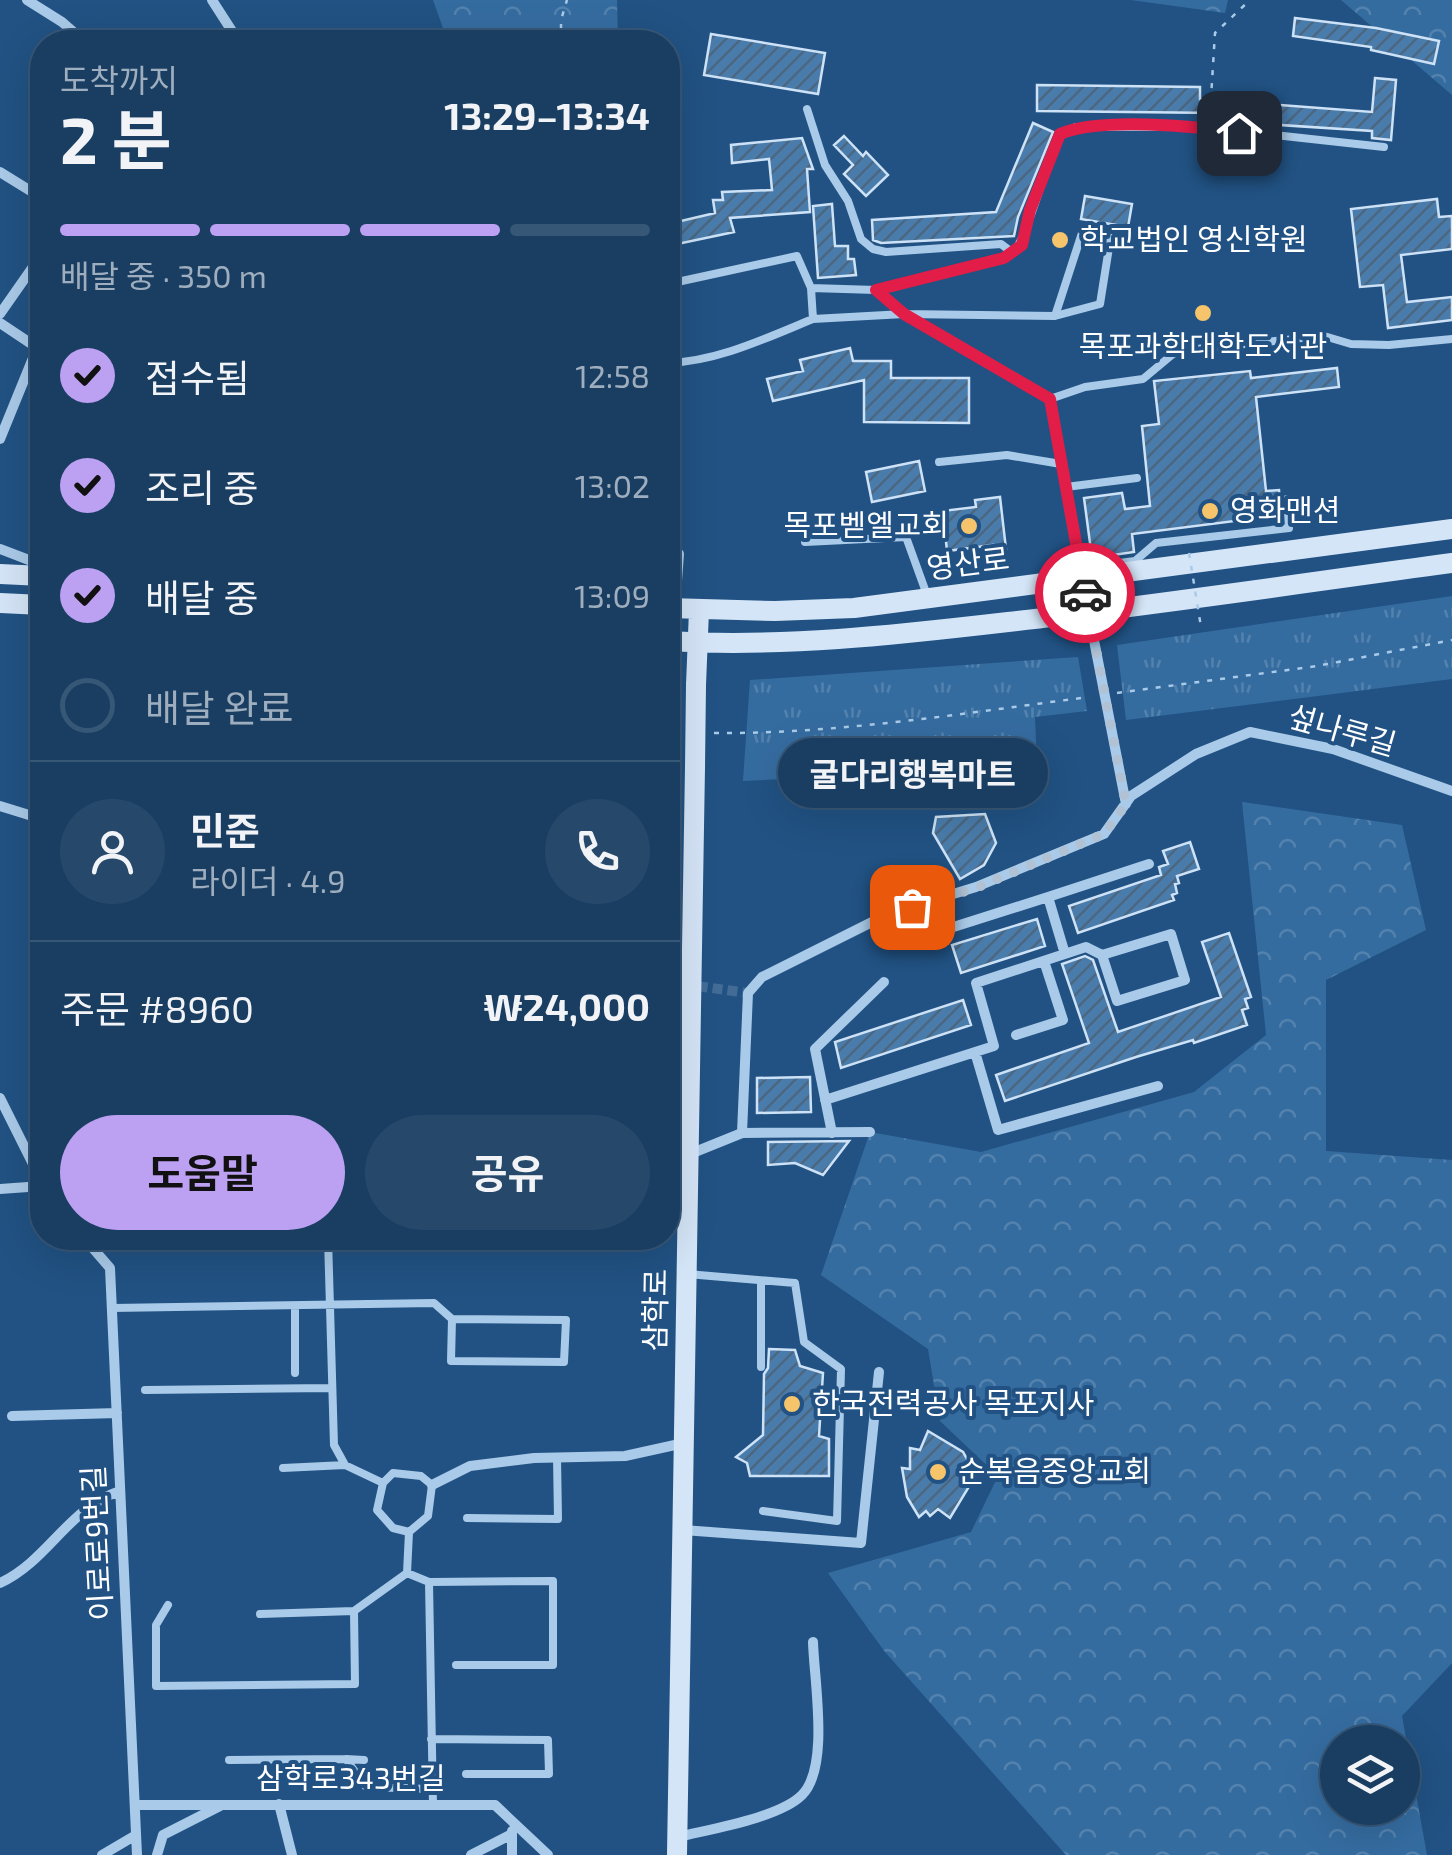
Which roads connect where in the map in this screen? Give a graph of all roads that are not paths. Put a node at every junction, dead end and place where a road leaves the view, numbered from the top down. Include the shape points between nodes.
1 (28, 0) edge
2 (212, 0) edge
3 (69, 30) edge
4 (231, 30) edge
5 (807, 109) dead end
6 (1384, 147) dead end
7 (0, 172) edge
8 (30, 191) edge
9 (1013, 253) junction
10 (30, 271) edge
11 (680, 281) edge
12 (811, 288) junction
13 (876, 290) junction
14 (0, 314) edge
15 (904, 314) junction
16 (1055, 316) junction
17 (814, 319) junction
18 (0, 323) edge
19 (1452, 339) edge
20 (30, 340) edge
21 (680, 363) edge
22 (30, 368) edge
23 (1050, 399) junction
24 (0, 438) edge
25 (939, 462) dead end
26 (1061, 464) junction
27 (1137, 478) dead end
28 (1066, 488) junction
29 (1287, 499) dead end
30 (1452, 529) edge
31 (805, 542) dead end
32 (0, 550) edge
33 (30, 561) edge
34 (1452, 563) edge
35 (0, 574) edge
36 (1081, 574) junction
37 (30, 575) edge
38 (928, 599) junction
39 (0, 603) edge
40 (30, 604) edge
41 (680, 609) edge
42 (698, 610) junction
43 (1089, 613) junction
44 (680, 642) edge
45 (698, 643) junction
46 (1452, 792) edge
47 (1126, 804) junction
48 (0, 806) edge
49 (30, 815) edge
50 (1149, 864) dead end
51 (1048, 897) junction
52 (935, 900) junction
53 (1065, 954) junction
54 (1102, 954) junction
55 (1044, 961) junction
56 (884, 982) dead end
57 (1016, 1035) dead end
58 (975, 1052) junction
59 (1158, 1086) dead end
60 (0, 1098) edge
61 (825, 1100) junction
62 (870, 1132) dead end
63 (832, 1133) junction
64 (742, 1134) junction
65 (689, 1154) junction
66 (30, 1159) edge
67 (680, 1179) edge
68 (30, 1185) edge
69 (0, 1189) edge
70 (680, 1205) edge
71 (94, 1250) edge
72 (329, 1250) edge
73 (687, 1274) junction
74 (760, 1281) junction
75 (296, 1307) junction
76 (331, 1307) junction
77 (112, 1308) junction
78 (452, 1318) junction
79 (760, 1367) dead end
80 (880, 1372) dead end
81 (294, 1373) dead end
82 (332, 1388) junction
83 (146, 1390) dead end
84 (117, 1413) junction
85 (12, 1416) dead end
86 (684, 1443) junction
87 (558, 1457) junction
88 (344, 1464) junction
89 (284, 1468) dead end
90 (383, 1483) junction
91 (432, 1485) junction
92 (120, 1491) junction
93 (763, 1511) dead end
94 (467, 1518) dead end
95 (683, 1530) junction
96 (409, 1532) junction
97 (408, 1573) junction
98 (429, 1582) junction
99 (0, 1583) edge
100 (168, 1604) dead end
101 (354, 1610) junction
102 (260, 1614) dead end
103 (813, 1642) dead end
104 (456, 1666) dead end
105 (431, 1740) junction
106 (229, 1760) dead end
107 (346, 1760) junction
108 (364, 1760) dead end
109 (466, 1774) dead end
110 (433, 1789) junction
111 (225, 1804) junction
112 (279, 1804) junction
113 (135, 1805) junction
114 (434, 1805) junction
115 (512, 1827) junction
116 (136, 1836) junction
117 (677, 1846) edge
118 (102, 1855) edge
119 (138, 1855) edge
120 (157, 1855) edge
121 (292, 1855) edge
122 (471, 1855) edge
123 (512, 1855) edge
124 (548, 1855) edge

1 - 3 street
2 - 4 street
5 - 9 lane via 824,165 848,201 861,239 873,249 1001,244
6 - 9 lane via 1210,128 1076,127 1060,134 1022,245
7 - 8 street
9 - 13 lane
10 - 14 street
11 - 12 lane via 797,256
12 - 13 lane
12 - 17 lane
13 - 15 lane
15 - 16 lane
15 - 17 lane
15 - 23 lane
16 - 16 lane via 1100,304 1112,235 1082,232
17 - 21 lane via 734,351
18 - 20 street
19 - 23 lane via 1388,345 1324,336 1186,350 1143,379 1085,386
22 - 24 street
23 - 26 lane
25 - 26 lane via 1007,455
26 - 28 lane
27 - 28 lane
28 - 36 lane
29 - 36 lane via 1288,528 1156,543 1135,561
30 - 36 street, 영산로
31 - 38 lane via 906,537
32 - 33 street
34 - 43 street, 영산로
35 - 37 street
36 - 38 street, 영산로
36 - 43 street
38 - 42 street, 영산로 via 854,608
39 - 40 street
41 - 42 street, 영산로
42 - 45 street
43 - 45 street, 영산로 via 880,637
43 - 47 street
44 - 45 street, 영산로
45 - 65 street, 삼학로, bridge
46 - 47 street, 섶나루길 via 1333,749 1250,732 1196,754
47 - 52 street, 섶나루길 via 1104,834
48 - 49 street
50 - 51 street
51 - 52 street via 944,930
51 - 53 street
52 - 64 street, 섶나루길 via 888,914 762,978 748,993
53 - 54 street via 1086,947
53 - 55 street
54 - 54 street via 1171,934 1185,980 1118,1001
55 - 57 street via 1063,1020
55 - 58 street via 976,984 994,1046
56 - 61 street via 815,1050
58 - 59 street via 998,1130
58 - 61 street
60 - 66 street
61 - 63 street
62 - 63 street
63 - 64 street
64 - 65 street
65 - 67 street, 삼학로
68 - 69 street
70 - 73 street, 삼학로
71 - 77 street, 이로로9번길 via 110,1268
72 - 76 lane
73 - 74 lane
73 - 86 street, 삼학로
74 - 79 lane
74 - 93 lane via 795,1284 804,1342 841,1369 837,1521
75 - 76 lane
75 - 77 lane
75 - 81 lane
76 - 78 lane via 434,1304
76 - 82 lane
77 - 84 street, 이로로9번길
78 - 78 lane via 566,1320 564,1362 451,1361
80 - 95 street via 861,1543
82 - 83 lane
82 - 88 lane via 334,1446
84 - 85 street
84 - 92 street, 이로로9번길
86 - 87 street via 626,1456
86 - 95 street, 삼학로
87 - 91 street via 470,1466
87 - 94 lane via 558,1519
88 - 89 lane
88 - 90 lane
90 - 91 lane via 393,1474 422,1476
90 - 96 lane via 377,1510 393,1528
91 - 96 lane via 428,1516
92 - 99 street via 90,1504 30,1566
92 - 113 street, 이로로9번길
95 - 117 street, 삼학로
96 - 97 lane
97 - 98 lane
97 - 101 lane
98 - 104 lane via 552,1581 552,1664
98 - 105 lane
100 - 101 lane via 156,1625 156,1686 355,1684
101 - 102 lane
103 - 117 street via 818,1756 810,1783 801,1796
105 - 109 lane via 548,1740 549,1774
105 - 110 lane
106 - 107 lane
107 - 108 lane
107 - 110 lane via 366,1787
110 - 114 lane
111 - 112 street, 삼학로343번길
111 - 113 street, 삼학로343번길
111 - 120 street via 163,1835
112 - 114 street, 삼학로343번길
112 - 121 street
113 - 116 street, 이로로9번길
114 - 115 street, 삼학로343번길 via 495,1805
115 - 122 street
115 - 123 street
115 - 124 street, 삼학로343번길
116 - 118 street
116 - 119 street, 이로로9번길

